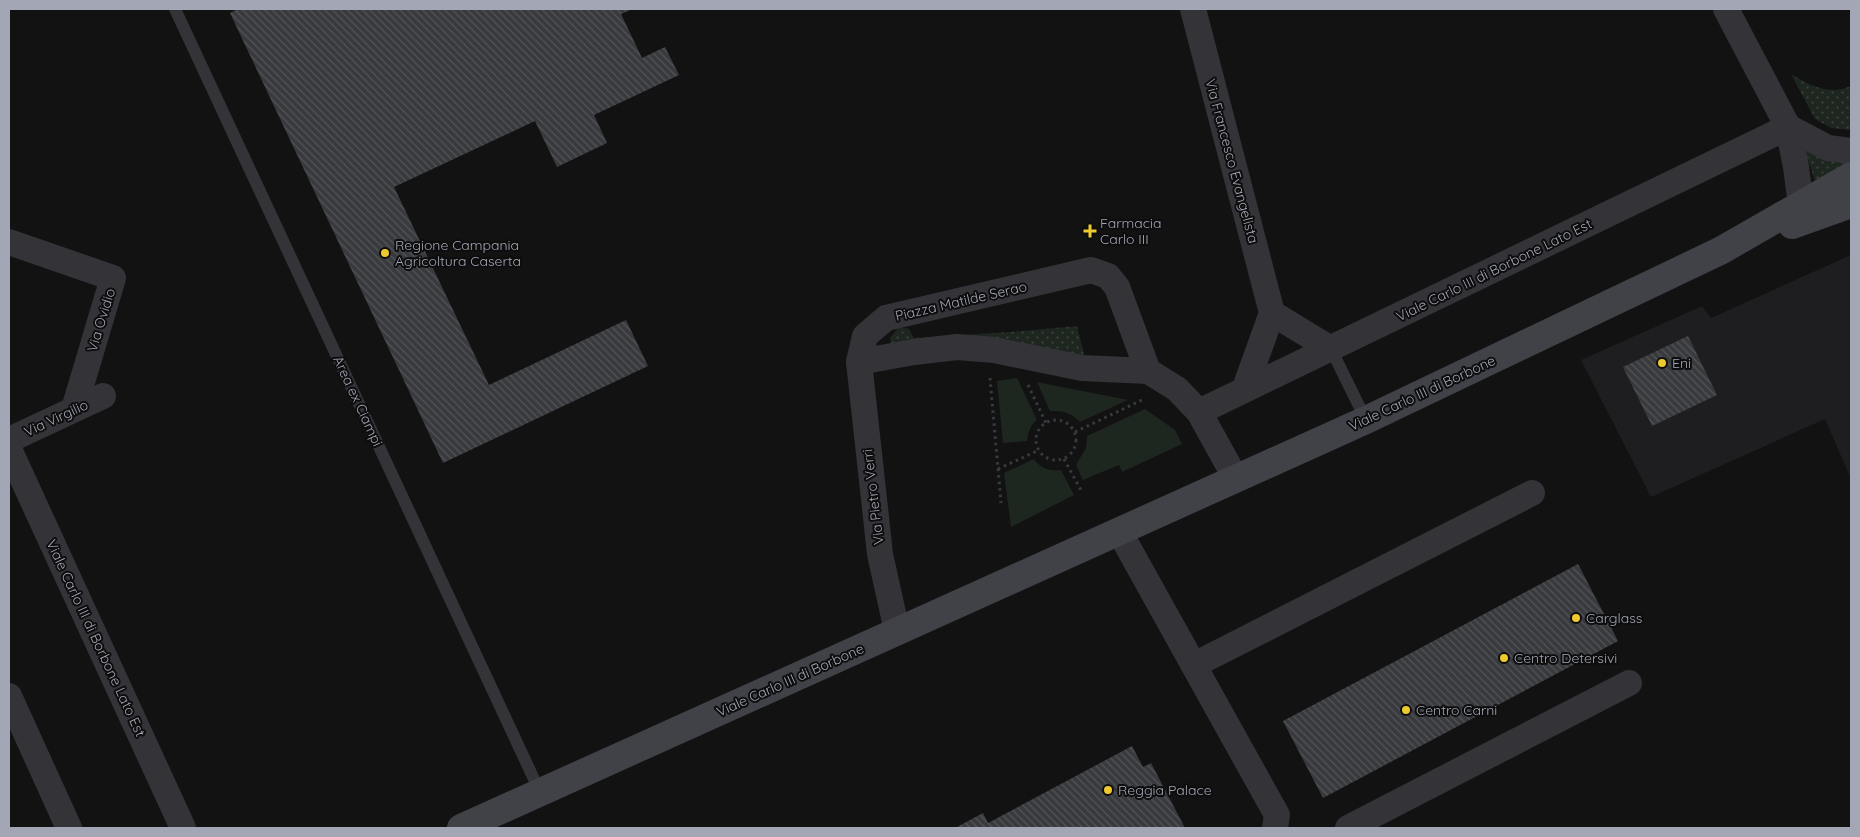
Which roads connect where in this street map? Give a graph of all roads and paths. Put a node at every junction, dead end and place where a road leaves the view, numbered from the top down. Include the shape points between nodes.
1 (175, 9) edge
2 (1193, 9) edge
3 (1726, 9) edge
4 (1788, 127) junction
5 (1851, 151) edge
6 (1851, 176) edge
7 (1851, 204) edge
8 (1800, 206) junction
9 (9, 242) edge
10 (1722, 250) junction
11 (1272, 313) junction
12 (1330, 349) junction
13 (1000, 352) junction
14 (859, 362) junction
15 (1148, 371) junction
16 (1172, 386) junction
17 (1245, 388) junction
18 (103, 396) dead end
19 (74, 409) junction
20 (1199, 412) junction
21 (1366, 420) junction
22 (1046, 423) junction
23 (1075, 432) junction
24 (9, 440) edge
25 (9, 449) edge
26 (1039, 450) junction
27 (1064, 458) junction
28 (998, 469) junction
29 (1236, 478) junction
30 (1082, 492) dead end
31 (1532, 493) dead end
32 (1001, 503) dead end
33 (1119, 531) junction
34 (897, 631) junction
35 (1194, 665) junction
36 (1629, 683) dead end
37 (9, 696) edge
38 (540, 792) junction
39 (1283, 824) edge
40 (69, 828) edge
41 (183, 828) edge
42 (461, 828) edge
43 (1348, 828) edge

1 - 38 lane, Area ex Ciampi
2 - 11 street, Via Francesco Evangelista
3 - 4 street
4 - 5 street via 1828,148
4 - 8 street
4 - 12 street, Viale Carlo III di Borbone Lato Est
6 - 8 main road, Viale Carlo III di Borbone
7 - 10 main road, Viale Carlo III di Borbone
8 - 10 main road, Viale Carlo III di Borbone
9 - 19 street, Via Ovidio via 113,278
10 - 21 main road, Viale Carlo III di Borbone
11 - 12 street
11 - 17 street
12 - 17 street, Viale Carlo III di Borbone Lato Est
12 - 21 lane
13 - 14 street via 957,348
13 - 15 street via 1082,368
13 - 22 path
13 - 28 path
14 - 15 street, Piazza Matilde Serao via 865,336 886,318 1091,270 1108,276 1117,287
14 - 34 street, Via Pietro Verri via 880,554
15 - 16 street
16 - 20 street
16 - 23 path
17 - 20 street, Viale Carlo III di Borbone Lato Est
18 - 19 street, Via Virgilio
19 - 24 street, Via Virgilio
20 - 29 street
21 - 29 main road, Viale Carlo III di Borbone
22 - 23 path via 1062,420
22 - 26 path via 1038,430 1036,443
23 - 27 path via 1075,448
25 - 41 street, Viale Carlo III di Borbone Lato Est
26 - 27 path via 1054,460
26 - 28 path
27 - 30 path
28 - 32 path
29 - 33 main road, Viale Carlo III di Borbone
31 - 35 street
33 - 34 main road, Viale Carlo III di Borbone
33 - 35 street
34 - 38 main road, Viale Carlo III di Borbone
35 - 39 street
36 - 43 street
37 - 40 street
38 - 42 main road, Viale Carlo III di Borbone

